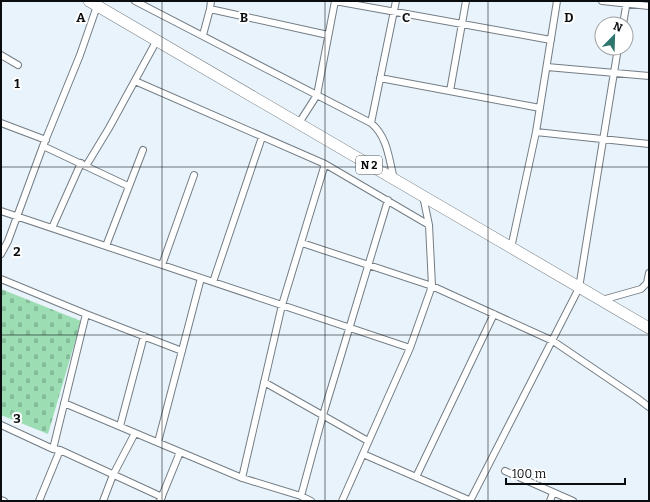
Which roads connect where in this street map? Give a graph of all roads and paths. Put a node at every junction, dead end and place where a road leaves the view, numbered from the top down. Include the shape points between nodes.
1 (135, 1) edge
2 (211, 1) edge
3 (335, 1) edge
4 (396, 1) edge
5 (466, 1) edge
6 (557, 1) edge
7 (602, 1) edge
8 (92, 2) edge
9 (627, 2) edge
10 (649, 6) edge
11 (210, 9) junction
12 (394, 11) junction
13 (624, 16) edge
14 (462, 23) junction
15 (203, 35) junction
16 (328, 35) junction
17 (156, 40) junction
18 (551, 40) junction
19 (1, 55) edge
20 (616, 56) edge
21 (18, 65) dead end
22 (547, 67) junction
23 (613, 73) junction
24 (649, 76) edge
25 (380, 78) junction
26 (135, 81) junction
27 (450, 91) junction
28 (317, 95) junction
29 (540, 108) junction
30 (1, 123) edge
31 (371, 123) junction
32 (299, 124) junction
33 (536, 132) junction
34 (262, 136) junction
35 (603, 139) junction
36 (45, 143) junction
37 (649, 144) edge
38 (143, 150) dead end
39 (325, 164) junction
40 (84, 165) junction
41 (194, 175) dead end
42 (394, 180) junction
43 (128, 186) junction
44 (423, 196) junction
45 (388, 200) junction
46 (1, 211) edge
47 (17, 216) junction
48 (429, 225) junction
49 (52, 228) junction
50 (302, 243) junction
51 (106, 246) junction
52 (511, 248) junction
53 (1, 254) edge
54 (162, 265) junction
55 (368, 265) junction
56 (649, 273) edge
57 (201, 278) junction
58 (1, 279) edge
59 (213, 282) junction
60 (432, 286) junction
61 (580, 288) junction
62 (602, 300) junction
63 (282, 305) junction
64 (86, 314) junction
65 (494, 314) junction
66 (349, 328) junction
67 (649, 328) edge
68 (144, 336) junction
69 (553, 341) junction
70 (410, 348) junction
71 (182, 351) junction
72 (264, 382) junction
73 (64, 403) junction
74 (649, 407) edge
75 (323, 415) junction
76 (1, 425) edge
77 (120, 426) junction
78 (135, 433) junction
79 (368, 441) junction
80 (158, 442) junction
81 (56, 449) junction
82 (180, 452) junction
83 (363, 454) junction
84 (505, 471) dead end
85 (113, 475) junction
86 (416, 477) junction
87 (242, 478) junction
88 (553, 493) junction
89 (301, 496) junction
90 (161, 499) edge
91 (1, 500) edge
92 (4, 501) edge
93 (39, 501) edge
94 (103, 501) edge
95 (311, 501) edge
96 (342, 501) edge
97 (471, 501) edge
98 (550, 501) edge
99 (573, 501) edge

1 - 15 street
2 - 11 street
3 - 12 street
3 - 16 street
4 - 12 street
5 - 14 street
6 - 18 street
7 - 9 street
8 - 17 highway, N 2
8 - 36 street via 80,55
9 - 10 street
9 - 13 street
11 - 15 street
11 - 16 street
12 - 14 street
12 - 25 street
14 - 18 street
14 - 27 street
15 - 28 street
16 - 28 street
17 - 26 street
17 - 32 highway, N 2
18 - 22 street
19 - 21 street
20 - 23 street
22 - 23 street
22 - 29 street
23 - 24 street
23 - 35 street
25 - 27 street
25 - 31 street
26 - 34 street
26 - 40 street
27 - 29 street
28 - 31 street
28 - 32 street
29 - 33 street
30 - 36 street
31 - 42 street via 378,128 386,143
32 - 42 highway, N 2
33 - 35 street
33 - 52 street
34 - 39 street
34 - 59 street
35 - 37 street
35 - 61 street
36 - 40 street
36 - 47 street
38 - 43 street
39 - 45 street
39 - 50 street
40 - 43 street
40 - 49 street
41 - 54 street
42 - 44 highway, N 2
43 - 51 street
44 - 48 street
44 - 52 highway, N 2
45 - 48 street
45 - 55 street
46 - 47 street
47 - 49 street
47 - 53 street
48 - 60 street
49 - 51 street
50 - 55 street
50 - 63 street
51 - 54 street
52 - 61 highway, N 2
54 - 57 street
55 - 60 street
55 - 66 street
56 - 62 street via 647,283 641,289
57 - 59 street
57 - 71 street
58 - 64 street
59 - 63 street
60 - 65 street
60 - 70 street
61 - 62 highway, N 2
61 - 69 street
62 - 67 highway, N 2
63 - 66 street
63 - 72 street
64 - 68 street
64 - 73 street
65 - 69 street
65 - 86 street
66 - 70 street
66 - 75 street
68 - 71 street
68 - 77 street
69 - 74 street
69 - 97 street
70 - 79 street
71 - 80 street
72 - 75 street
72 - 87 street
73 - 77 street
73 - 81 street
75 - 79 street
75 - 89 street
76 - 81 street
77 - 78 street
78 - 80 street
78 - 85 street
79 - 83 street
80 - 82 street
81 - 85 street
81 - 93 street
82 - 87 street
82 - 90 street
83 - 86 street
83 - 96 street
84 - 88 street
85 - 90 street
85 - 94 street
86 - 97 street
87 - 89 street
88 - 98 street
88 - 99 street
89 - 95 street
91 - 92 street

